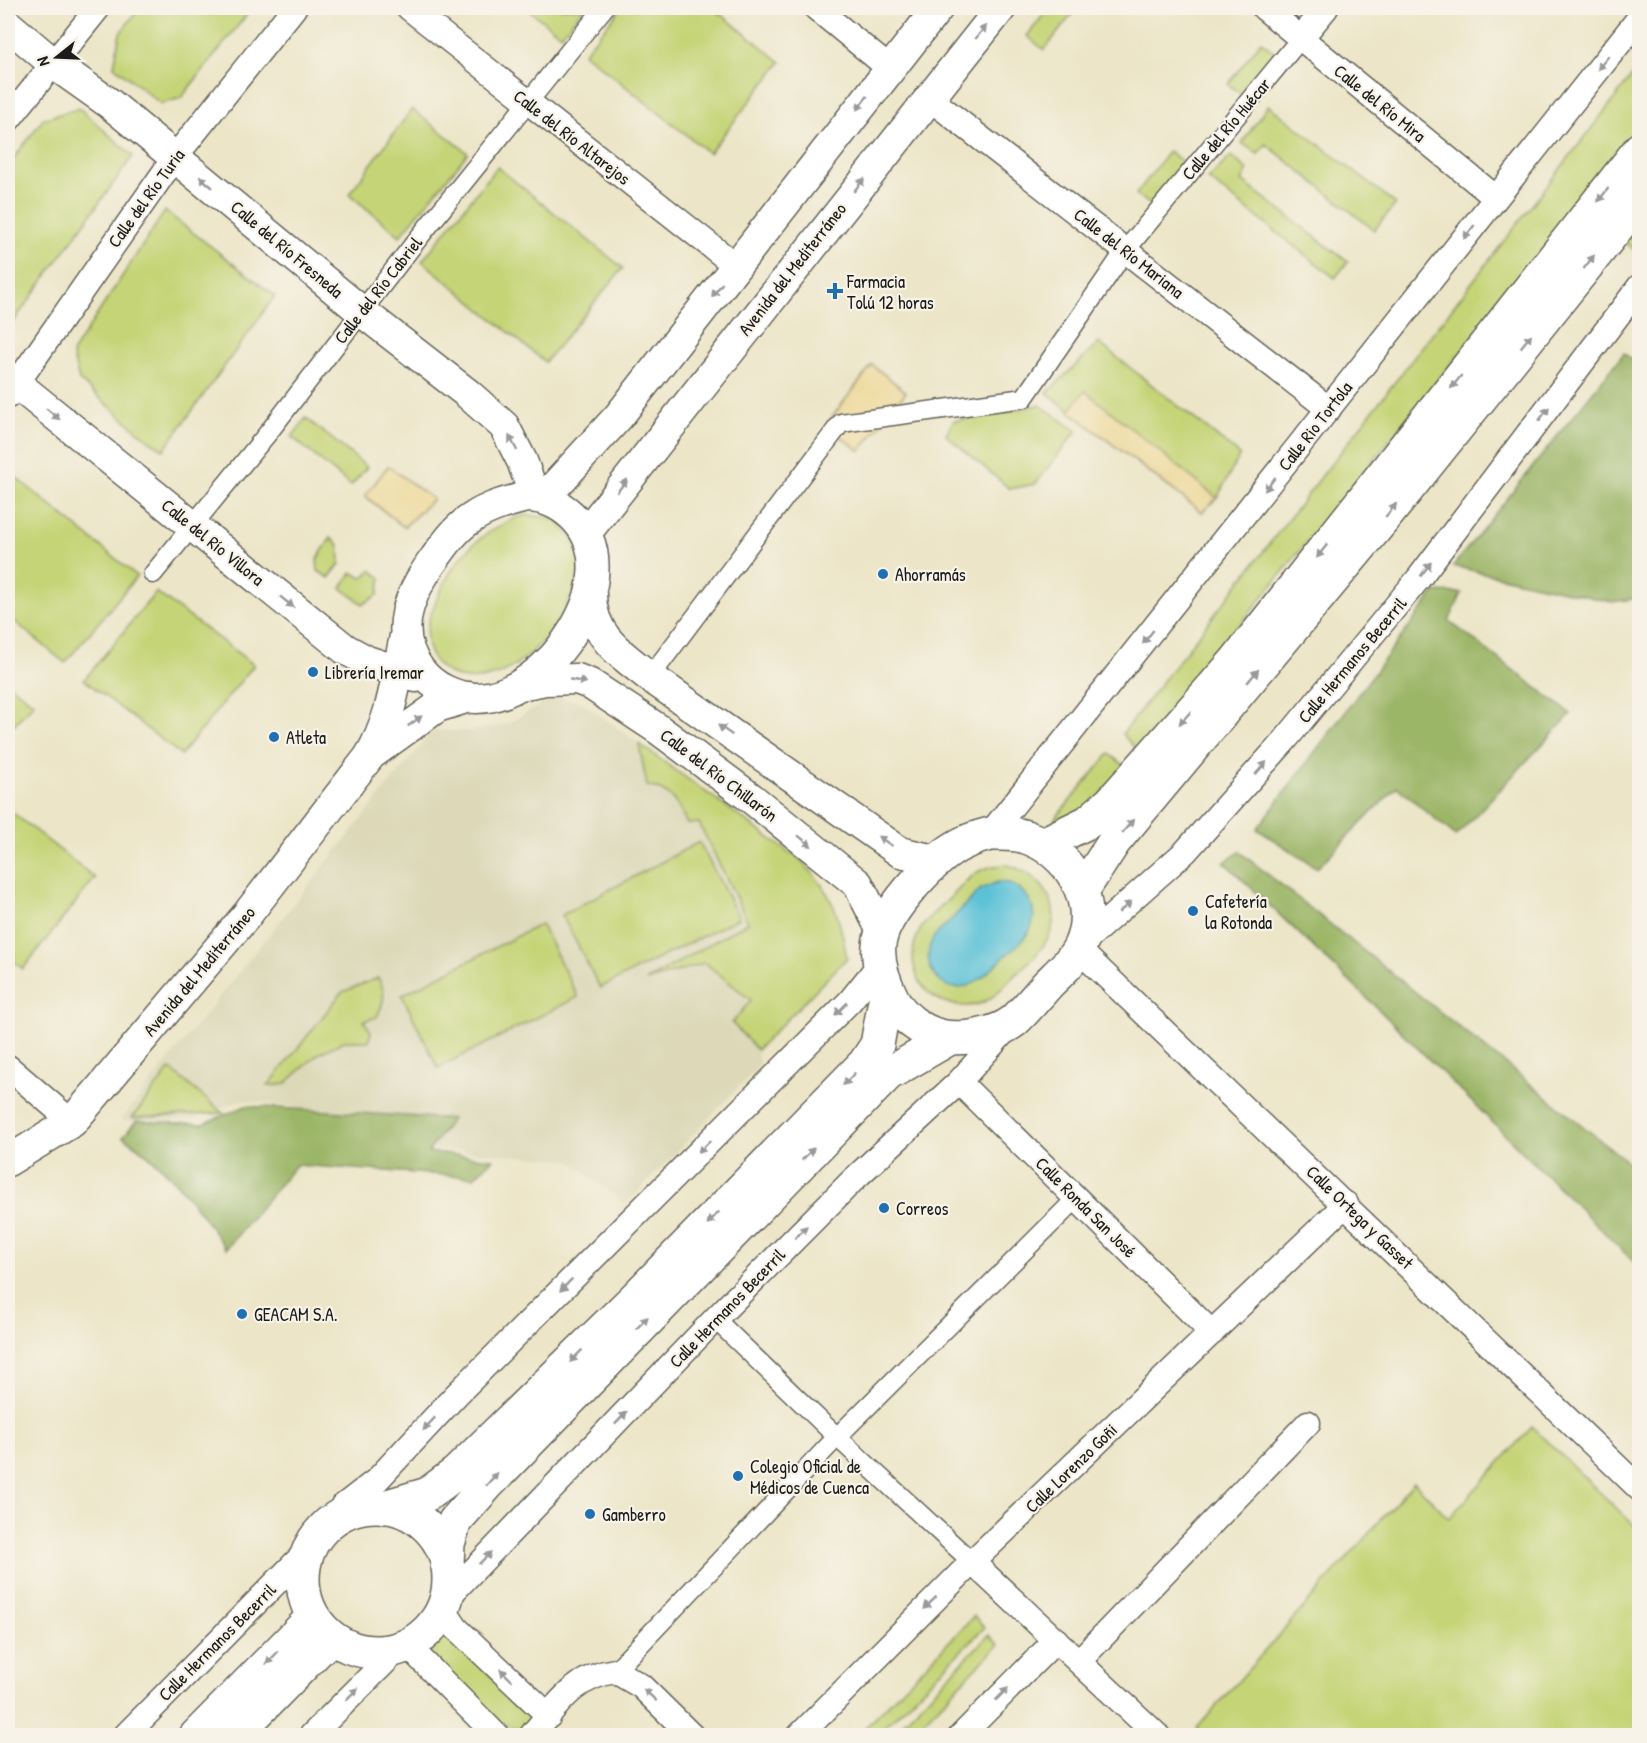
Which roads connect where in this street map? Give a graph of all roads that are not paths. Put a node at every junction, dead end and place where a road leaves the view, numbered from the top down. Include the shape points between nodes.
1 (98, 8) edge
2 (294, 8) edge
3 (409, 8) edge
4 (604, 8) edge
5 (816, 8) edge
6 (938, 8) edge
7 (1000, 8) edge
8 (1264, 8) edge
9 (1326, 8) edge
10 (1640, 17) edge
11 (8, 26) edge
12 (1301, 38) junction
13 (54, 64) junction
14 (889, 68) junction
15 (929, 98) junction
16 (528, 103) junction
17 (8, 120) edge
18 (1640, 149) edge
19 (175, 157) junction
20 (1496, 198) junction
21 (1640, 198) edge
22 (1125, 251) junction
23 (735, 265) junction
24 (1640, 286) edge
25 (1542, 297) junction
26 (362, 311) junction
27 (10, 385) edge
28 (1329, 409) junction
29 (539, 498) junction
30 (192, 526) junction
31 (586, 533) junction
32 (153, 574) dead end
33 (591, 594) junction
34 (405, 636) junction
35 (399, 672) junction
36 (650, 678) junction
37 (432, 682) junction
38 (520, 685) junction
39 (469, 697) junction
40 (369, 757) junction
41 (990, 834) junction
42 (1043, 844) junction
43 (939, 861) junction
44 (1082, 891) junction
45 (882, 931) junction
46 (1079, 947) junction
47 (883, 977) junction
48 (1013, 1022) junction
49 (950, 1038) junction
50 (8, 1067) edge
51 (959, 1082) junction
52 (72, 1122) junction
53 (8, 1161) edge
54 (1077, 1198) junction
55 (1346, 1204) junction
56 (715, 1319) junction
57 (1212, 1334) junction
58 (1308, 1423) dead end
59 (837, 1437) junction
60 (1640, 1489) edge
61 (384, 1507) junction
62 (334, 1519) junction
63 (309, 1549) junction
64 (972, 1562) junction
65 (447, 1564) junction
66 (445, 1600) junction
67 (322, 1627) junction
68 (1056, 1640) junction
69 (402, 1647) junction
70 (1079, 1661) junction
71 (615, 1671) junction
72 (549, 1716) junction
73 (125, 1736) edge
74 (196, 1736) edge
75 (234, 1736) edge
76 (311, 1736) edge
77 (497, 1736) edge
78 (531, 1736) edge
79 (692, 1736) edge
80 (799, 1736) edge
81 (961, 1736) edge
82 (1158, 1736) edge

1 - 13 street
2 - 19 street, Calle del Río Turia
3 - 16 street, Calle del Río Altarejos
4 - 16 street, Calle del Río Cabriel
5 - 14 street
6 - 14 street
15 -> 7 street, Avenida del Mediterráneo
8 - 12 street, Calle del Río Mira
9 - 12 street, Calle del Río Huécar
10 -> 20 street, Calle Rio Tortola
11 - 13 street, Calle del Río Fresneda
12 - 20 street, Calle del Río Mira
12 - 22 street, Calle del Río Huécar
13 - 17 street
13 - 19 street, Calle del Río Fresneda
14 -> 23 street
15 - 22 street, Calle del Río Mariana
31 -> 15 street, Avenida del Mediterráneo
16 - 23 street, Calle del Río Altarejos
16 - 26 street, Calle del Río Cabriel
18 -> 25 main road
26 -> 19 street, Calle del Río Fresneda
19 - 27 street, Calle del Río Turia
20 -> 28 street, Calle Rio Tortola
25 -> 21 main road
22 - 28 street, Calle del Río Mariana
22 - 36 street, Calle del Río Huécar via 1024,398 841,423
23 -> 29 street via 619,416
46 -> 24 street, Calle Hermanos Becerril via 1185,852 1287,739 1419,578
25 -> 42 main road via 1235,662 1111,802 1088,822
44 -> 25 main road via 1114,842 1378,525
29 -> 26 street, Calle del Río Fresneda via 504,426
26 - 30 street, Calle del Río Cabriel
27 -> 30 street, Calle del Río Villora
28 -> 41 street, Calle Rio Tortola
29 - 31 street via 565,509
29 - 34 street via 502,503 461,526 411,596 406,609
30 - 32 street, Calle del Río Cabriel
30 -> 35 street, Calle del Río Villora via 345,649
31 - 33 street via 595,563
33 - 36 street via 597,629
33 - 38 street via 561,647
34 - 35 street
34 - 37 street via 414,662
35 - 37 street, Calle del Río Villora
35 - 40 street via 383,731
43 -> 36 street via 900,852
37 - 39 street via 443,690
38 - 39 street via 496,695
38 -> 45 street, Calle del Río Chillarón via 577,679 658,729 858,884
40 -> 39 street via 437,707
40 - 52 street, Avenida del Mediterráneo via 246,916
41 - 42 main road via 1024,836
41 - 43 main road via 956,847
42 - 44 main road via 1061,857
43 - 45 main road via 894,909
44 - 46 main road via 1085,921
45 - 47 main road via 879,945
46 - 48 main road
46 - 55 street, Calle Ortega y Gasset
47 - 49 main road via 906,1018 933,1034
47 -> 61 main road, Calle Hermanos Becerril via 877,1045 865,1063 637,1296 456,1473 428,1494
47 -> 62 street, Calle Hermanos Becerril via 850,1000
48 - 49 main road via 975,1036
48 - 51 street, Calle Hermanos Becerril
65 -> 49 main road, Calle Hermanos Becerril via 455,1521 520,1449 888,1074
50 - 52 street
51 - 54 street, Calle Ronda San José
56 -> 51 street, Calle Hermanos Becerril via 853,1180
52 - 53 street, Avenida del Mediterráneo
54 - 57 street, Calle Ronda San José
54 - 59 street
55 - 57 street, Calle Lorenzo Goñi
55 - 60 street, Calle Ortega y Gasset
56 - 59 street
66 -> 56 street, Calle Hermanos Becerril
57 - 64 street, Calle Lorenzo Goñi
58 - 70 street
59 - 64 street
59 - 71 street
61 - 62 main road, Calle Hermanos Becerril via 358,1509
61 - 65 main road, Calle Hermanos Becerril via 403,1512 428,1529
62 - 63 main road, Calle Hermanos Becerril
63 - 67 main road, Calle Hermanos Becerril via 303,1587
63 - 73 street, Calle Hermanos Becerril
64 - 68 street
64 -> 80 street, Calle Lorenzo Goñi
65 - 66 main road, Calle Hermanos Becerril
66 - 69 main road, Calle Hermanos Becerril via 429,1629
72 -> 66 street via 456,1628 448,1616
67 - 69 main road via 359,1651
67 -> 74 main road
67 - 75 main road
68 - 70 street
81 -> 68 street
76 -> 69 street, Calle Hermanos Becerril
69 - 77 street
70 - 82 street
71 - 72 street via 578,1683
79 -> 71 street via 641,1686
72 - 78 street

